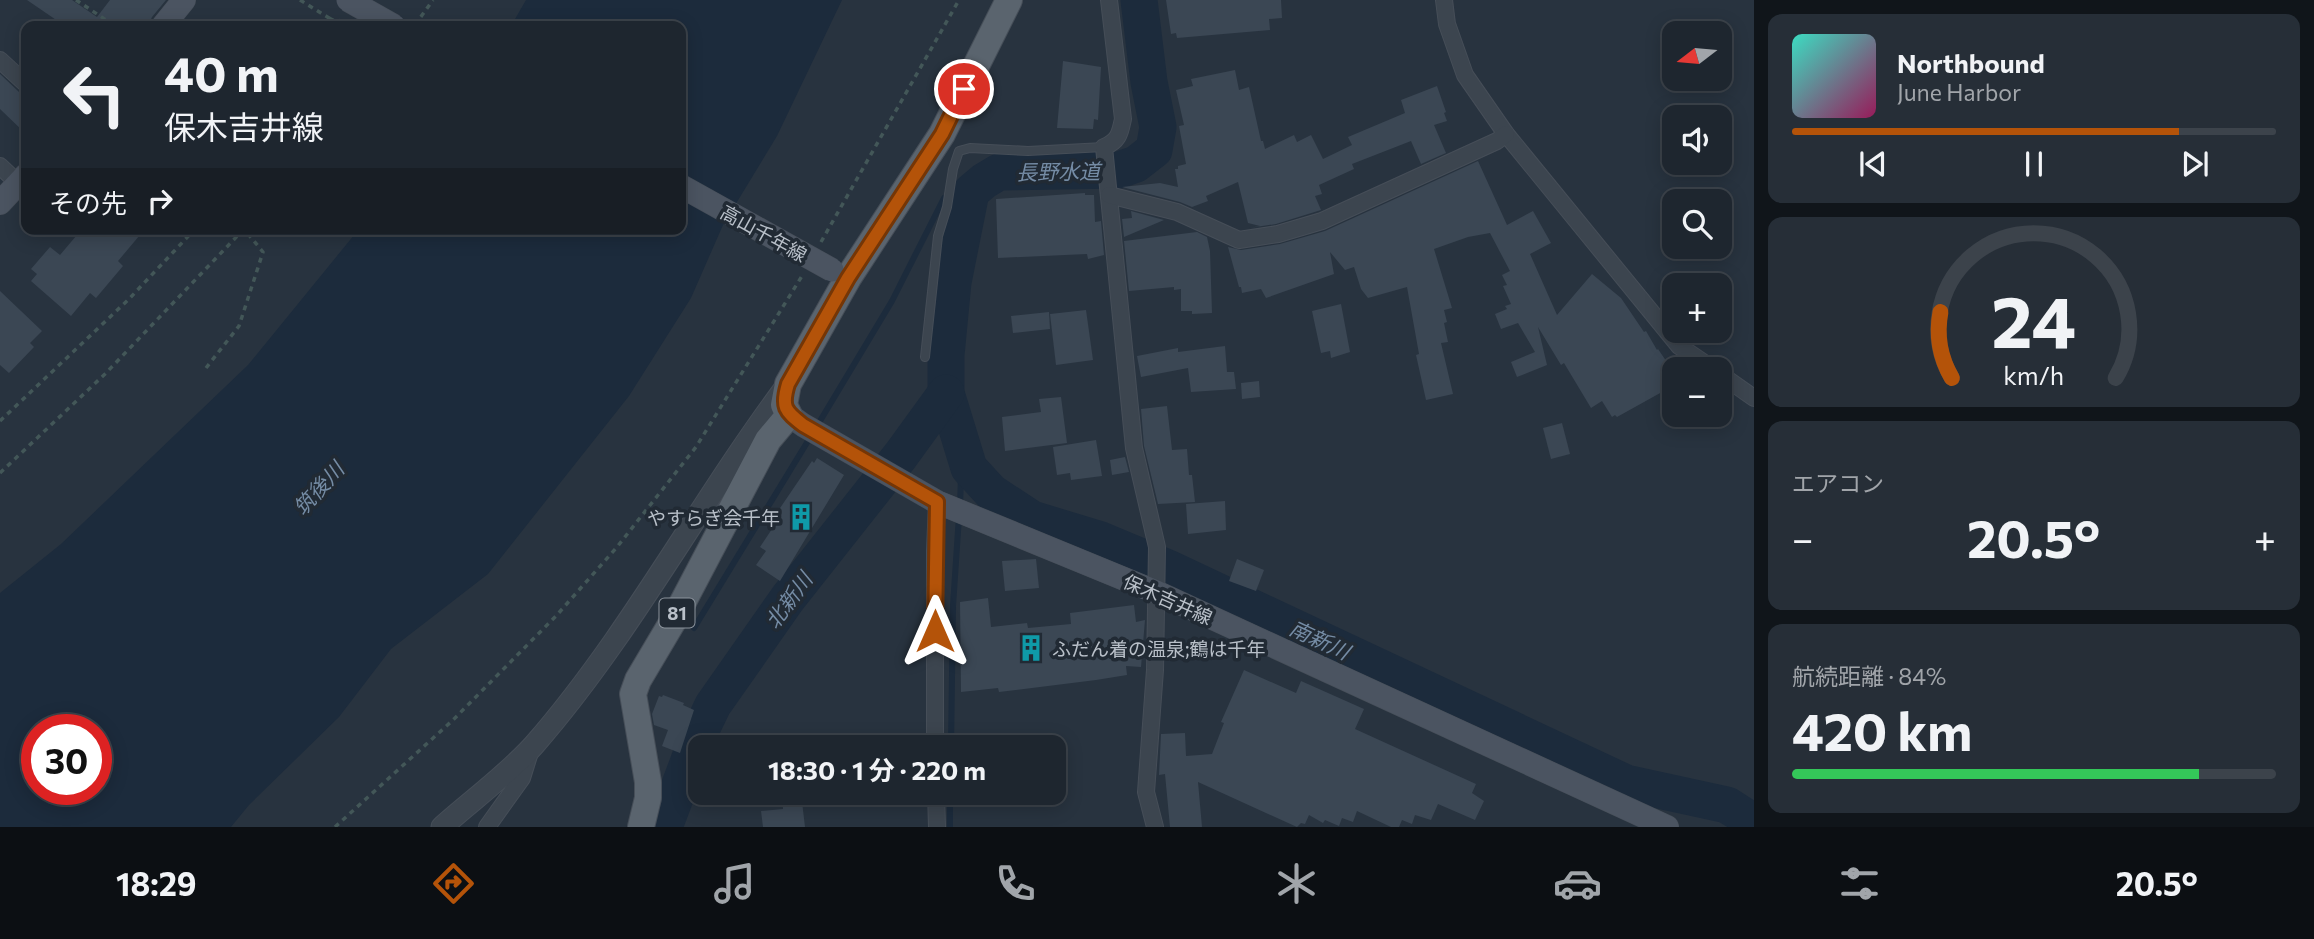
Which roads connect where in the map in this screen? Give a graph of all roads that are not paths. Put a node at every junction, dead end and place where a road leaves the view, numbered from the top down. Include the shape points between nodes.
1 (184, 0) edge
2 (348, 0) edge
3 (1009, 0) edge
4 (1109, 0) edge
5 (1444, 0) edge
6 (167, 21) edge
7 (385, 21) edge
8 (0, 60) edge
9 (21, 79) edge
10 (1506, 134) junction
11 (1104, 147) junction
12 (0, 166) edge
13 (21, 178) edge
14 (21, 180) edge
15 (686, 190) edge
16 (1109, 193) junction
17 (0, 202) edge
18 (840, 274) junction
19 (925, 357) dead end
20 (1695, 357) edge
21 (1732, 382) edge
22 (788, 384) junction
23 (1754, 398) edge
24 (796, 420) junction
25 (934, 501) junction
26 (1156, 585) junction
27 (936, 735) edge
28 (532, 747) junction
29 (936, 805) edge
30 (442, 827) edge
31 (487, 827) edge
32 (641, 827) edge
33 (937, 827) edge
34 (1155, 827) edge
35 (1667, 827) edge

1 - 6 main road
2 - 7 main road, bridge
3 - 18 main road via 942,134
4 - 11 street via 1123,119 1115,143
5 - 10 street via 1447,24 1465,75
8 - 9 street
10 - 16 street via 1322,221 1239,240 1177,212
10 - 20 street via 1679,346
11 - 16 street
11 - 19 lane via 959,151 937,236
12 - 13 street
14 - 17 main road
15 - 18 main road, 高山千年線, bridge
16 - 26 street via 1134,448 1157,547
18 - 22 main road
21 - 23 street
22 - 24 main road via 784,405
22 - 28 street via 746,439 594,671
24 - 25 main road, 保木吉井線
24 - 32 main road, 81 via 768,440 638,680 634,708 648,782
25 - 26 main road, 保木吉井線
25 - 27 street
26 - 34 street via 1146,782
26 - 35 main road, 保木吉井線
28 - 30 street
28 - 31 street via 522,778
29 - 33 street

